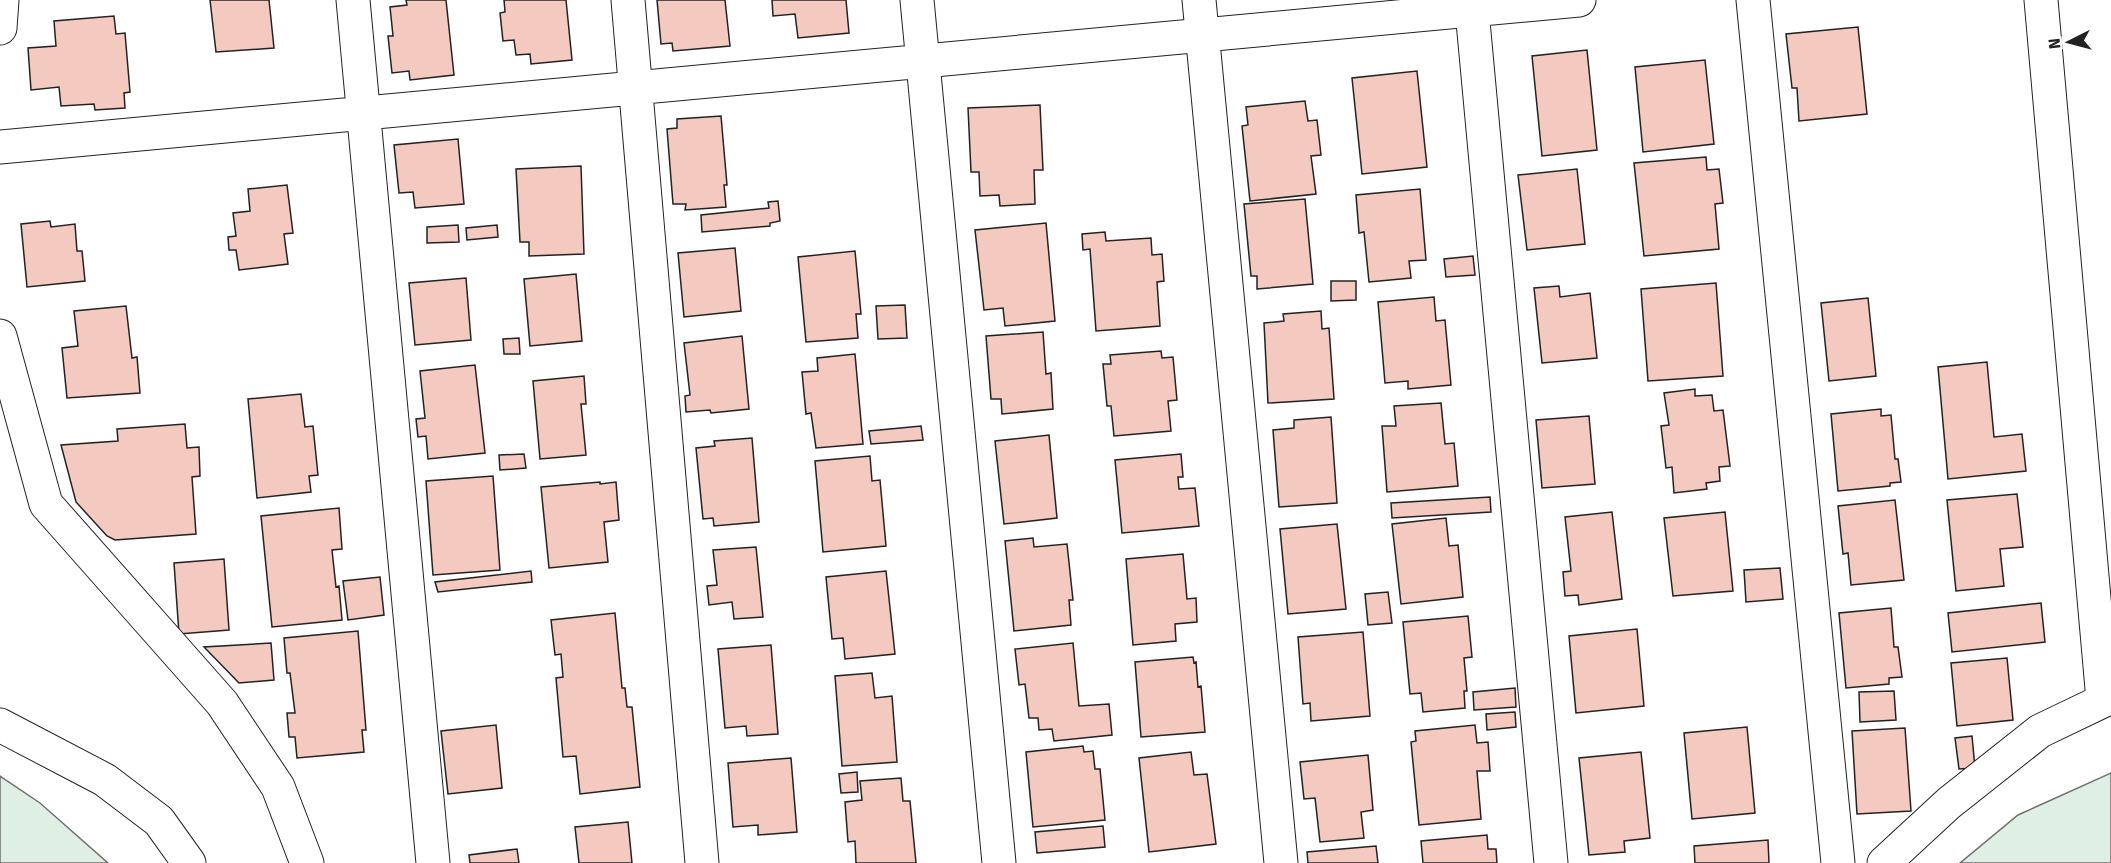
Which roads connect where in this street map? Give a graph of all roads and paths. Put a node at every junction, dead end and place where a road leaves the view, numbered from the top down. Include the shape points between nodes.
1 (2, 0) edge
2 (353, 0) edge
3 (628, 0) edge
4 (917, 0) edge
5 (1199, 0) edge
6 (1579, 0) edge
7 (1753, 0) edge
8 (2041, 0) edge
9 (1471, 5) edge
10 (0, 28) edge
11 (1202, 35) junction
12 (923, 61) junction
13 (637, 87) junction
14 (364, 113) junction
15 (0, 147) edge
16 (0, 336) edge
17 (2107, 698) edge
18 (0, 724) edge
19 (189, 863) edge
20 (307, 863) edge
21 (433, 863) edge
22 (702, 863) edge
23 (999, 863) edge
24 (1281, 863) edge
25 (1551, 863) edge
26 (1838, 863) edge
27 (1884, 863) edge

1 - 10 street
2 - 14 street
3 - 13 street
4 - 12 street
5 - 11 street
6 - 9 street
7 - 26 street
8 - 17 street
9 - 11 street
9 - 25 street
11 - 12 street
11 - 24 street
12 - 13 street
12 - 23 street
13 - 14 street
13 - 22 street
14 - 15 street
14 - 21 street
16 - 20 street via 46,504 222,703 278,787
17 - 27 street via 2040,731 1949,803
18 - 19 street via 105,780 159,821

